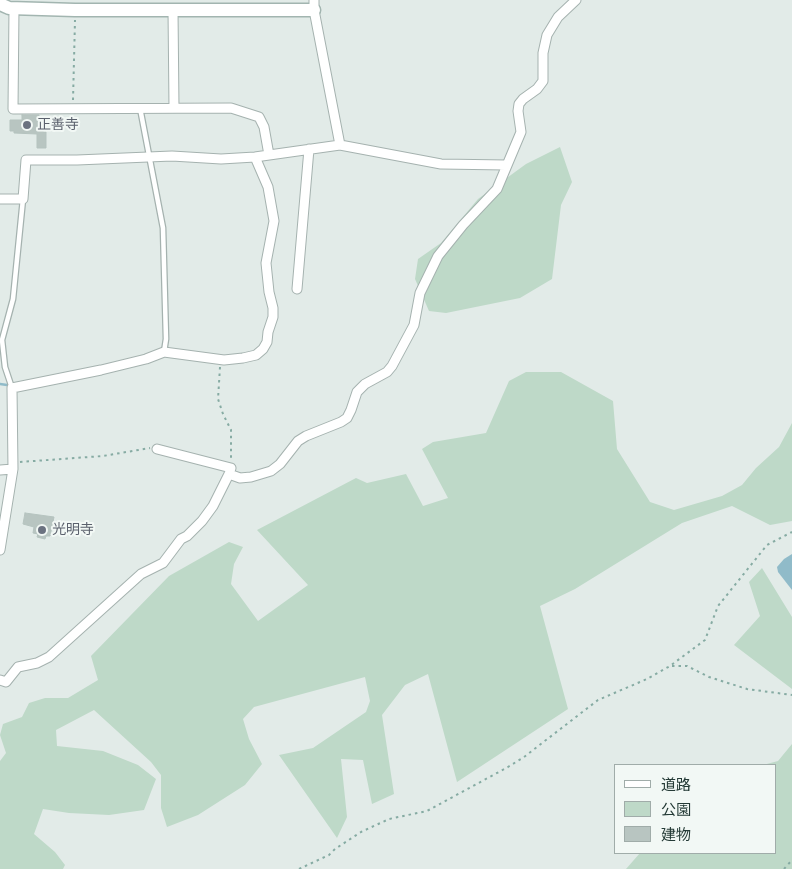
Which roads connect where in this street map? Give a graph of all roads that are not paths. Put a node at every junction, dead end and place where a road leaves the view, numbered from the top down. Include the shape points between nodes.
1 (576, 0) edge
2 (0, 4) edge
3 (314, 5) edge
4 (14, 8) junction
5 (173, 10) junction
6 (140, 108) junction
7 (174, 108) junction
8 (340, 145) junction
9 (308, 149) junction
10 (269, 155) junction
11 (149, 156) junction
12 (255, 157) junction
13 (506, 165) junction
14 (0, 199) edge
15 (23, 199) junction
16 (297, 289) dead end
17 (1, 340) edge
18 (164, 352) junction
19 (12, 388) junction
20 (157, 449) road end
21 (13, 467) junction
22 (0, 470) edge
23 (230, 471) junction
24 (0, 550) edge
25 (0, 680) edge

1 - 13 street via 558,16 547,35 543,81 519,104 521,132
2 - 4 street
3 - 5 street
3 - 8 street
4 - 5 street
4 - 6 street via 13,109
5 - 7 street
6 - 7 street
6 - 11 lane
7 - 10 street via 231,108 259,117
8 - 9 street
8 - 13 street via 441,164
9 - 10 street
9 - 16 street
10 - 12 street
11 - 12 street
11 - 15 street via 26,160
11 - 18 lane via 163,228
12 - 18 street via 263,172 274,222 266,264 273,308 267,342 256,355 243,358 222,360
13 - 23 street via 497,189 438,256 420,293 414,325 392,366 356,392 347,418 298,441 271,470 245,478
14 - 15 street
15 - 17 lane via 13,299
17 - 19 lane
18 - 19 street via 101,370
19 - 21 street
20 - 23 street
21 - 22 street
21 - 24 street
23 - 25 street via 213,506 163,563 141,574 43,661 18,667 6,682

